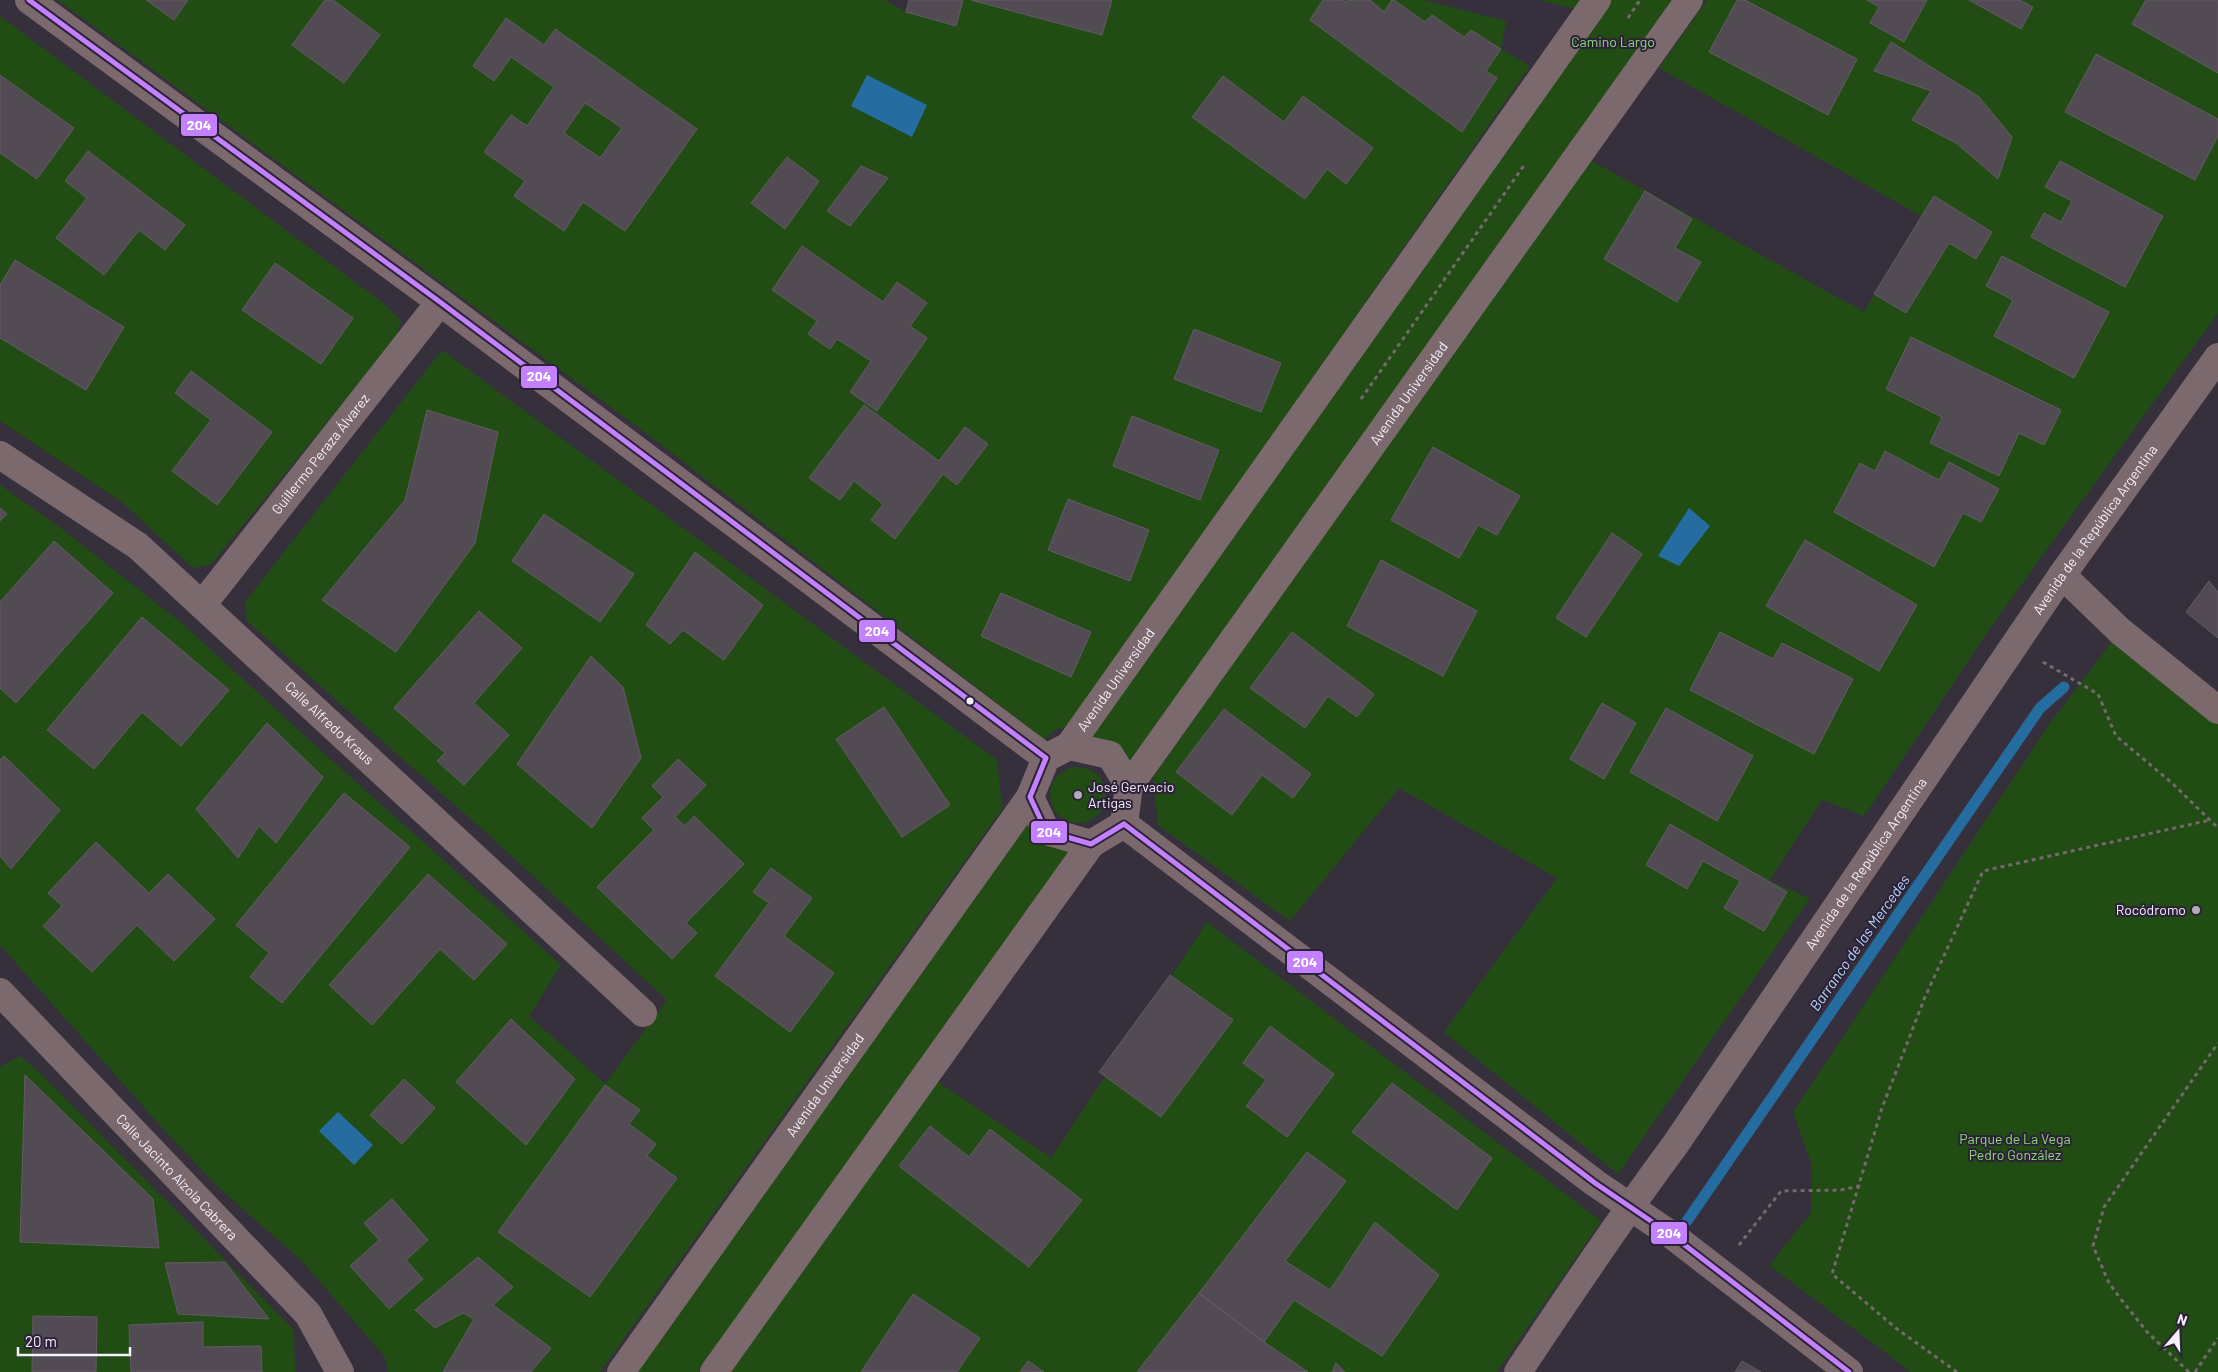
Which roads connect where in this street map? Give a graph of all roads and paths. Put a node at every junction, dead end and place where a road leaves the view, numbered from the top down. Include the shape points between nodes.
1 (29, 0) edge
2 (1597, 0) edge
3 (1640, 0) edge
4 (1689, 0) edge
5 (1623, 24) dead end
6 (1525, 164) dead end
7 (440, 302) junction
8 (2218, 357) edge
9 (1359, 401) dead end
10 (0, 455) edge
11 (2062, 575) junction
12 (202, 605) junction
13 (2014, 645) junction
14 (2218, 710) edge
15 (1057, 752) junction
16 (1129, 786) junction
17 (1030, 797) junction
18 (2210, 820) junction
19 (1124, 824) junction
20 (2218, 828) edge
21 (1091, 844) junction
22 (0, 992) edge
23 (642, 1014) dead end
24 (2218, 1043) edge
25 (1860, 1186) junction
26 (1629, 1206) junction
27 (1718, 1272) junction
28 (2218, 1338) edge
29 (340, 1372) edge
30 (621, 1372) edge
31 (714, 1372) edge
32 (1518, 1372) edge
33 (1849, 1372) edge
34 (1957, 1372) edge
35 (2189, 1372) edge
36 (2195, 1372) edge

1 - 7 street
2 - 15 street, Avenida Universidad
3 - 5 path
4 - 16 street, Avenida Universidad
6 - 9 path
7 - 12 street, Guillermo Peraza Álvarez
7 - 15 street
8 - 11 street, Avenida de la República Argentina
10 - 12 street, Calle Alfredo Kraus via 138,546
11 - 13 street, Avenida de la República Argentina
11 - 14 street via 2120,631
12 - 23 street, Calle Alfredo Kraus
13 - 18 path via 2098,694 2116,736
13 - 26 street, Avenida de la República Argentina via 1675,1145
15 - 16 street via 1110,755
15 - 17 street
16 - 19 street
17 - 21 street via 1046,832
17 - 30 street, Avenida Universidad
18 - 20 path
18 - 25 path via 1983,871 1904,1050 1882,1108
19 - 21 street
19 - 26 street
21 - 31 street
22 - 29 street, Calle Jacinto Alzola Cabrera via 308,1314
24 - 35 path via 2104,1207 2093,1246 2109,1284 2125,1305 2148,1334
25 - 27 path via 1841,1190 1781,1191
25 - 34 path via 1832,1274 1897,1329
26 - 27 street
26 - 32 street, Avenida de la República Argentina
27 - 33 street
28 - 36 path

